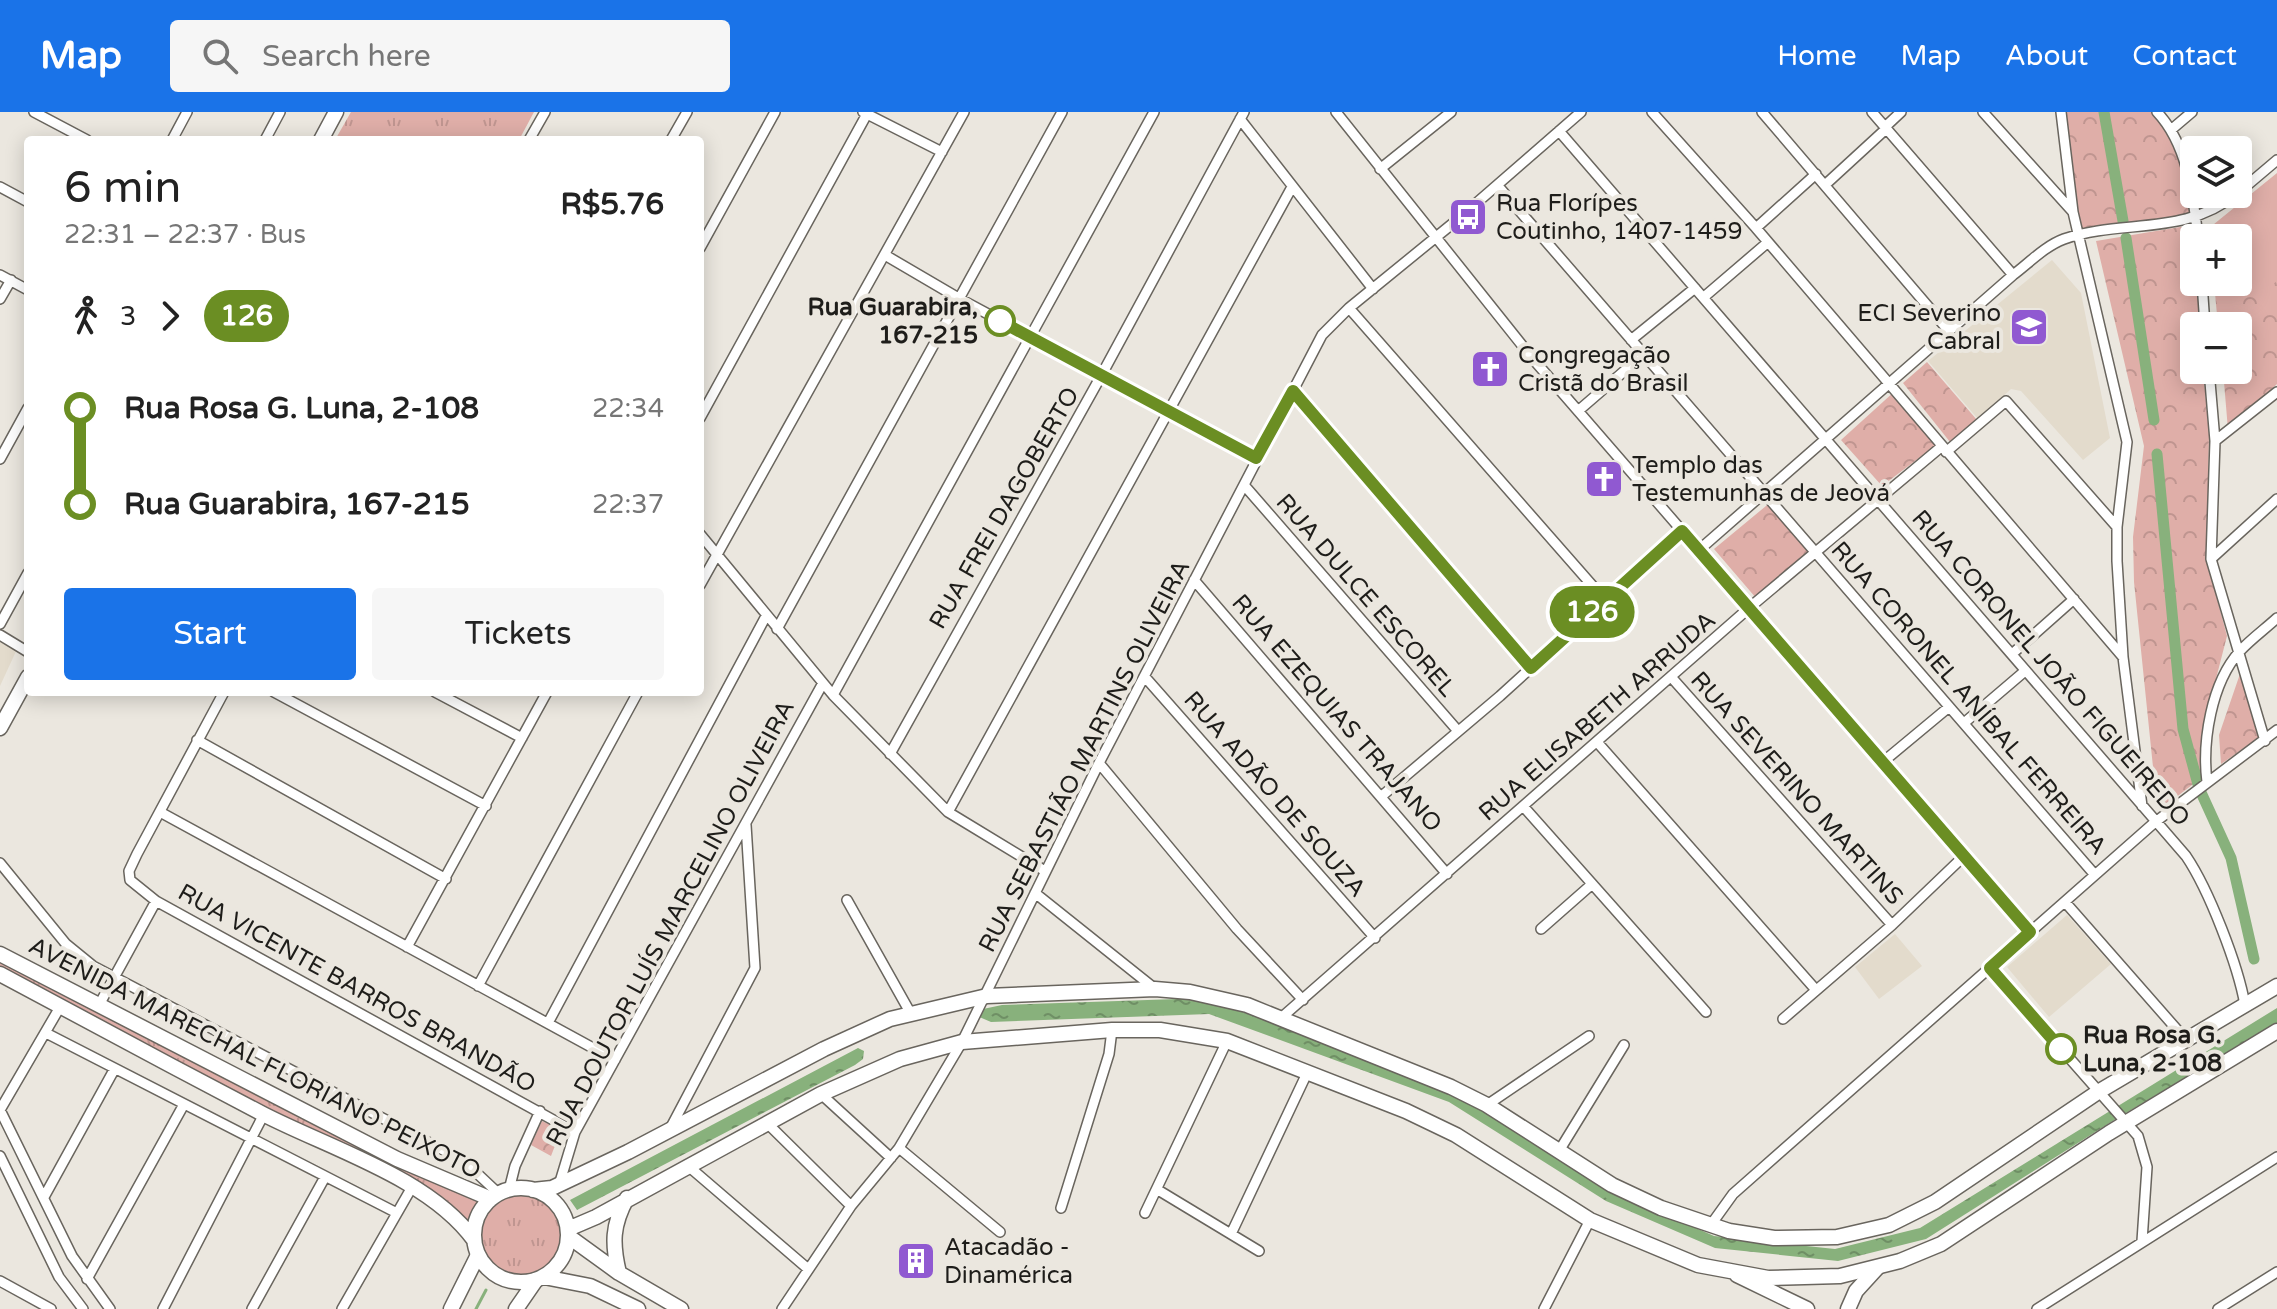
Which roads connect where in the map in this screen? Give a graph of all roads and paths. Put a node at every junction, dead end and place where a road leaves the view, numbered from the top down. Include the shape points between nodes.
1 (34, 112) edge
2 (187, 112) edge
3 (280, 112) edge
4 (336, 112) edge
5 (545, 112) edge
6 (687, 112) edge
7 (775, 112) edge
8 (964, 112) edge
9 (1062, 112) edge
10 (1154, 112) edge
11 (1336, 112) edge
12 (1581, 112) edge
13 (1652, 112) edge
14 (1762, 112) edge
15 (1872, 112) edge
16 (1901, 112) edge
17 (1983, 112) edge
18 (2061, 112) edge
19 (2157, 112) edge
20 (2192, 112) edge
21 (866, 113) edge
22 (1447, 113) edge
23 (1242, 116) edge
24 (1886, 127) junction
25 (2172, 129) junction
26 (1559, 131) junction
27 (79, 136) edge
28 (174, 136) edge
29 (267, 136) edge
30 (323, 136) edge
31 (531, 136) edge
32 (673, 136) edge
33 (942, 152) junction
34 (2277, 160) edge
35 (1380, 169) junction
36 (1816, 174) junction
37 (2252, 181) edge
38 (1826, 184) junction
39 (1498, 186) junction
40 (0, 187) edge
41 (1292, 187) junction
42 (24, 200) edge
43 (2213, 208) edge
44 (2073, 212) junction
45 (2196, 219) junction
46 (2197, 224) edge
47 (1756, 228) junction
48 (2078, 236) junction
49 (1435, 238) junction
50 (704, 241) edge
51 (1767, 243) junction
52 (885, 255) junction
53 (0, 275) edge
54 (2013, 275) junction
55 (11, 280) junction
56 (24, 288) edge
57 (1695, 288) junction
58 (1373, 289) junction
59 (1704, 297) junction
60 (0, 299) edge
61 (960, 299) junction
62 (1349, 308) junction
63 (1949, 331) junction
64 (1031, 337) junction
65 (1631, 340) junction
66 (1644, 354) junction
67 (1101, 376) junction
68 (2210, 384) edge
69 (1889, 385) junction
70 (1293, 391) junction
71 (2277, 392) edge
72 (704, 411) edge
73 (1578, 411) junction
74 (1169, 412) junction
75 (24, 415) edge
76 (1828, 438) junction
77 (2215, 441) junction
78 (1944, 450) junction
79 (1256, 458) junction
80 (0, 459) edge
81 (1244, 485) junction
82 (1765, 491) junction
83 (1879, 499) junction
84 (2277, 499) edge
85 (2117, 527) junction
86 (1682, 531) junction
87 (704, 540) edge
88 (1699, 550) junction
89 (1817, 552) junction
90 (716, 558) junction
91 (2211, 559) junction
92 (704, 578) edge
93 (24, 580) edge
94 (1194, 580) junction
95 (2074, 599) junction
96 (1605, 600) junction
97 (1749, 608) junction
98 (766, 616) junction
99 (2277, 618) edge
100 (0, 624) edge
101 (777, 629) junction
102 (0, 635) edge
103 (24, 650) edge
104 (2238, 653) junction
105 (2012, 654) junction
106 (2123, 657) junction
107 (1531, 668) junction
108 (2025, 671) junction
109 (1145, 677) junction
110 (1672, 678) junction
111 (823, 683) junction
112 (24, 684) edge
113 (833, 695) junction
114 (222, 696) edge
115 (281, 696) edge
116 (443, 696) edge
117 (545, 696) edge
118 (636, 696) edge
119 (1949, 707) junction
120 (1964, 723) junction
121 (0, 728) edge
122 (2277, 730) edge
123 (1458, 731) junction
124 (522, 738) junction
125 (197, 740) junction
126 (2265, 741) junction
127 (1597, 742) junction
128 (890, 754) junction
129 (1884, 761) junction
130 (1099, 763) junction
131 (2207, 782) junction
132 (1383, 795) junction
133 (486, 806) junction
134 (1523, 806) junction
135 (2142, 806) junction
136 (160, 812) junction
137 (948, 812) junction
138 (2154, 823) junction
139 (746, 825) junction
140 (1964, 856) junction
141 (0, 863) edge
142 (1045, 871) junction
143 (1447, 874) junction
144 (2095, 875) junction
145 (446, 879) junction
146 (1591, 885) junction
147 (1035, 893) junction
148 (847, 900) dead end
149 (156, 901) junction
150 (2065, 902) junction
151 (1892, 925) junction
152 (1541, 929) dead end
153 (2030, 932) junction
154 (1375, 938) junction
155 (407, 947) junction
156 (0, 954) edge
157 (1990, 968) junction
158 (0, 974) edge
159 (113, 979) junction
160 (478, 986) junction
161 (2277, 986) edge
162 (1155, 989) junction
163 (1816, 990) junction
164 (987, 996) junction
165 (1303, 1000) junction
166 (99, 1005) junction
167 (2245, 1005) junction
168 (60, 1007) junction
169 (1706, 1012) dead end
170 (911, 1014) junction
171 (1281, 1018) junction
172 (1783, 1019) dead end
173 (548, 1023) junction
174 (1112, 1030) junction
175 (2277, 1031) edge
176 (46, 1033) junction
177 (1589, 1036) dead end
178 (1227, 1041) junction
179 (2187, 1041) junction
180 (962, 1042) junction
181 (1624, 1045) dead end
182 (615, 1060) junction
183 (114, 1070) junction
184 (1308, 1071) junction
185 (821, 1094) junction
186 (2101, 1095) junction
187 (1487, 1105) junction
188 (183, 1106) junction
189 (0, 1110) edge
190 (540, 1111) junction
191 (264, 1114) junction
192 (2124, 1121) junction
193 (767, 1123) junction
194 (671, 1127) junction
195 (575, 1132) junction
196 (253, 1140) junction
197 (899, 1148) junction
198 (1559, 1151) junction
199 (0, 1156) edge
200 (2277, 1157) edge
201 (891, 1158) junction
202 (687, 1165) junction
203 (325, 1177) junction
204 (559, 1185) junction
205 (412, 1187) junction
206 (533, 1190) junction
207 (1158, 1190) junction
208 (500, 1194) junction
209 (44, 1197) junction
210 (627, 1198) junction
211 (851, 1206) junction
212 (1061, 1208) dead end
213 (395, 1212) junction
214 (1145, 1213) dead end
215 (1590, 1220) junction
216 (1710, 1226) junction
217 (568, 1232) junction
218 (1000, 1232) dead end
219 (1231, 1234) junction
220 (2142, 1241) junction
221 (476, 1248) junction
222 (1259, 1251) dead end
223 (807, 1268) junction
224 (1877, 1268) junction
225 (2277, 1272) edge
226 (619, 1273) junction
227 (1736, 1275) junction
228 (540, 1278) junction
229 (87, 1279) junction
230 (0, 1281) edge
231 (51, 1309) edge
232 (83, 1309) edge
233 (110, 1309) edge
234 (163, 1309) edge
235 (252, 1309) edge
236 (342, 1309) edge
237 (451, 1309) edge
238 (516, 1309) edge
239 (638, 1309) edge
240 (681, 1309) edge
241 (782, 1309) edge
242 (1544, 1309) edge
243 (1807, 1309) edge
244 (1848, 1309) edge
245 (2037, 1309) edge
246 (2218, 1309) edge

1 - 27 street
2 - 28 street
3 - 29 street
4 - 30 main road
5 - 31 street
6 - 32 street
7 - 50 street
8 - 33 street
9 - 61 street
10 - 64 street
11 - 35 street
12 - 26 street, RUA SEBASTIÃO MARTINS OLIVEIRA
13 - 47 street
14 - 36 street
15 - 24 street
16 - 24 street
17 - 44 street
18 - 44 street
19 - 25 street
20 - 25 street
21 - 33 street
21 - 72 street
22 - 35 street
23 - 41 street
23 - 67 street, RUA FREI DAGOBERTO
24 - 38 street
24 - 54 street
25 - 45 street via 2183,154
26 - 39 street, RUA SEBASTIÃO MARTINS OLIVEIRA
26 - 57 street, RUA CORONEL JOÃO FIGUEIREDO
33 - 52 street
34 - 37 street
35 - 49 street
36 - 38 street
36 - 47 street
38 - 63 street
39 - 49 street, RUA SEBASTIÃO MARTINS OLIVEIRA
39 - 65 street, RUA CORONEL ANÍBAL FERREIRA
40 - 42 street
41 - 58 street
41 - 74 street
43 - 45 street
44 - 48 street
45 - 46 street
45 - 48 street
47 - 51 street
48 - 54 street via 2051,246
48 - 85 street via 2127,442
49 - 58 street, RUA SEBASTIÃO MARTINS OLIVEIRA
49 - 73 street
51 - 59 street
51 - 69 street
52 - 61 street
52 - 90 street
53 - 55 street
54 - 63 street
55 - 56 street
55 - 60 street
57 - 59 street, RUA CORONEL JOÃO FIGUEIREDO
57 - 65 street
58 - 62 street, RUA SEBASTIÃO MARTINS OLIVEIRA
59 - 76 street, RUA CORONEL JOÃO FIGUEIREDO
61 - 64 street
61 - 101 street
62 - 70 street, RUA SEBASTIÃO MARTINS OLIVEIRA via 1322,335
62 - 96 street
63 - 69 street
64 - 67 street
64 - 113 street
65 - 66 street, RUA CORONEL ANÍBAL FERREIRA
66 - 73 street
66 - 82 street, RUA CORONEL ANÍBAL FERREIRA
67 - 74 street
67 - 128 street, RUA FREI DAGOBERTO
68 - 77 street
69 - 76 street
69 - 78 street
70 - 79 street, RUA SEBASTIÃO MARTINS OLIVEIRA
70 - 107 street
71 - 77 street
73 - 86 street
74 - 79 street
74 - 137 street
75 - 80 street
76 - 82 street
76 - 83 street, RUA CORONEL JOÃO FIGUEIREDO
77 - 91 street
78 - 83 street, RUA ELISABETH ARRUDA
78 - 85 street, RUA ELISABETH ARRUDA via 2006,401
78 - 95 street
79 - 81 street, RUA SEBASTIÃO MARTINS OLIVEIRA
81 - 94 street, RUA SEBASTIÃO MARTINS OLIVEIRA
81 - 123 street, RUA DULCE ESCOREL
82 - 88 street
82 - 89 street, RUA CORONEL ANÍBAL FERREIRA
83 - 89 street, RUA ELISABETH ARRUDA
83 - 105 street, RUA CORONEL JOÃO FIGUEIREDO
84 - 91 street
85 - 106 street
86 - 88 street
86 - 96 street
87 - 90 street
88 - 97 street
89 - 97 street, RUA ELISABETH ARRUDA
89 - 119 street, RUA CORONEL ANÍBAL FERREIRA
90 - 92 street
90 - 98 street
91 - 104 street
93 - 100 street
94 - 109 street, RUA SEBASTIÃO MARTINS OLIVEIRA
94 - 132 street, RUA EZEQUIAS TRAJANO
95 - 105 street
95 - 106 street
96 - 107 street
97 - 110 street, RUA ELISABETH ARRUDA
97 - 129 street
98 - 101 street
98 - 173 street
99 - 104 street
101 - 111 street
102 - 103 street
104 - 126 street
104 - 131 street via 2209,724
105 - 108 street, RUA CORONEL JOÃO FIGUEIREDO
106 - 135 street
107 - 123 street
108 - 120 street
108 - 135 street, RUA CORONEL JOÃO FIGUEIREDO
109 - 130 street, RUA SEBASTIÃO MARTINS OLIVEIRA
109 - 154 street, RUA ADÃO DE SOUZA
110 - 127 street, RUA ELISABETH ARRUDA
110 - 151 street, RUA SEVERINO MARTINS
111 - 113 street
111 - 139 street, RUA DOUTOR LUÍS MARCELINO OLIVEIRA
112 - 121 main road
113 - 128 street
114 - 125 street
115 - 133 street
116 - 124 street
117 - 124 street
118 - 160 street
119 - 120 street, RUA CORONEL ANÍBAL FERREIRA
119 - 129 street
120 - 144 street, RUA CORONEL ANÍBAL FERREIRA
122 - 126 street
123 - 132 street
124 - 133 street
125 - 136 street
125 - 145 street
126 - 131 street
127 - 134 street, RUA ELISABETH ARRUDA
127 - 163 street
128 - 137 street
129 - 140 street
130 - 142 street, RUA SEBASTIÃO MARTINS OLIVEIRA
130 - 165 street
131 - 138 street
132 - 143 street, RUA EZEQUIAS TRAJANO
133 - 145 street
134 - 143 street, RUA ELISABETH ARRUDA
134 - 146 street
135 - 138 street, RUA CORONEL JOÃO FIGUEIREDO
136 - 149 street, RUA VICENTE BARROS BRANDÃO via 129,871 136,887
136 - 155 street
137 - 142 street
138 - 144 street
138 - 167 street, RUA CORONEL JOÃO FIGUEIREDO via 2197,873 2241,982
139 - 182 street, RUA DOUTOR LUÍS MARCELINO OLIVEIRA
139 - 194 street via 755,968
140 - 151 street
140 - 153 street
141 - 159 street, AVENIDA MARECHAL FLORIANO PEIXOTO via 66,944
142 - 147 street, RUA SEBASTIÃO MARTINS OLIVEIRA
143 - 154 street, RUA ELISABETH ARRUDA
144 - 150 street
145 - 155 street
146 - 152 street
146 - 169 street
147 - 162 street
147 - 164 street, RUA SEBASTIÃO MARTINS OLIVEIRA
148 - 170 street
149 - 159 street
149 - 190 street, RUA VICENTE BARROS BRANDÃO
150 - 153 street
150 - 179 street
151 - 163 street
153 - 157 street
154 - 165 street, RUA ELISABETH ARRUDA
155 - 160 street
156 - 166 main road, AVENIDA MARECHAL FLORIANO PEIXOTO
157 - 186 street
157 - 216 street via 1733,1194
158 - 168 main road, AVENIDA MARECHAL FLORIANO PEIXOTO
159 - 166 street
159 - 208 street, AVENIDA MARECHAL FLORIANO PEIXOTO via 464,1161
160 - 173 street
161 - 167 main road
162 - 164 main road
162 - 171 main road via 1215,997
163 - 172 street
164 - 170 main road
164 - 180 street, RUA SEBASTIÃO MARTINS OLIVEIRA
165 - 171 street, RUA ELISABETH ARRUDA
166 - 208 main road, AVENIDA MARECHAL FLORIANO PEIXOTO via 397,1159
167 - 179 main road
168 - 176 street
168 - 191 main road, AVENIDA MARECHAL FLORIANO PEIXOTO
170 - 194 main road via 869,1026
171 - 187 main road
173 - 182 street
174 - 178 main road via 1160,1030
174 - 180 main road
174 - 212 street
175 - 192 main road
176 - 183 street
176 - 189 street
177 - 187 street
178 - 184 main road
178 - 207 street
179 - 186 main road
180 - 185 main road via 900,1059
180 - 197 street, RUA SEBASTIÃO MARTINS OLIVEIRA
181 - 198 street
182 - 195 street, RUA DOUTOR LUÍS MARCELINO OLIVEIRA
183 - 188 street
183 - 209 street
184 - 215 main road via 1456,1135
184 - 219 street
185 - 193 main road
185 - 201 street
186 - 192 street
186 - 216 main road via 1889,1225 1816,1239 1774,1238
187 - 198 main road
188 - 196 street
188 - 229 street
189 - 209 street
190 - 195 street, RUA VICENTE BARROS BRANDÃO
190 - 208 street
191 - 196 street
191 - 205 main road, AVENIDA MARECHAL FLORIANO PEIXOTO
192 - 220 street via 2138,1136 2147,1167
192 - 224 main road via 1941,1244
193 - 202 main road
193 - 211 street
194 - 204 main road
195 - 204 street, RUA DOUTOR LUÍS MARCELINO OLIVEIRA
196 - 203 street
196 - 234 street
197 - 201 street, RUA SEBASTIÃO MARTINS OLIVEIRA
197 - 218 street
198 - 216 main road via 1612,1185
199 - 232 street via 59,1277
200 - 220 street
201 - 211 street, RUA SEBASTIÃO MARTINS OLIVEIRA
202 - 210 main road
202 - 223 street
203 - 213 street
203 - 235 street
204 - 206 main road
205 - 213 street
205 - 221 main road, AVENIDA MARECHAL FLORIANO PEIXOTO via 449,1211
206 - 208 main road
206 - 217 main road via 556,1204
207 - 214 street
207 - 219 street
208 - 221 main road via 481,1211
209 - 229 street
210 - 217 main road
210 - 226 main road via 613,1232
211 - 223 street, RUA SEBASTIÃO MARTINS OLIVEIRA
213 - 236 street
215 - 227 main road via 1651,1248
215 - 242 street
217 - 226 main road
217 - 228 main road via 562,1260
219 - 222 street
220 - 245 street
221 - 228 main road via 499,1277 514,1282
221 - 237 main road
223 - 241 street, RUA SEBASTIÃO MARTINS OLIVEIRA
224 - 227 main road via 1795,1280
224 - 244 main road via 1859,1286
225 - 246 street
226 - 240 main road
227 - 243 main road
228 - 238 main road
228 - 239 main road via 590,1286
229 - 233 street
230 - 231 street

